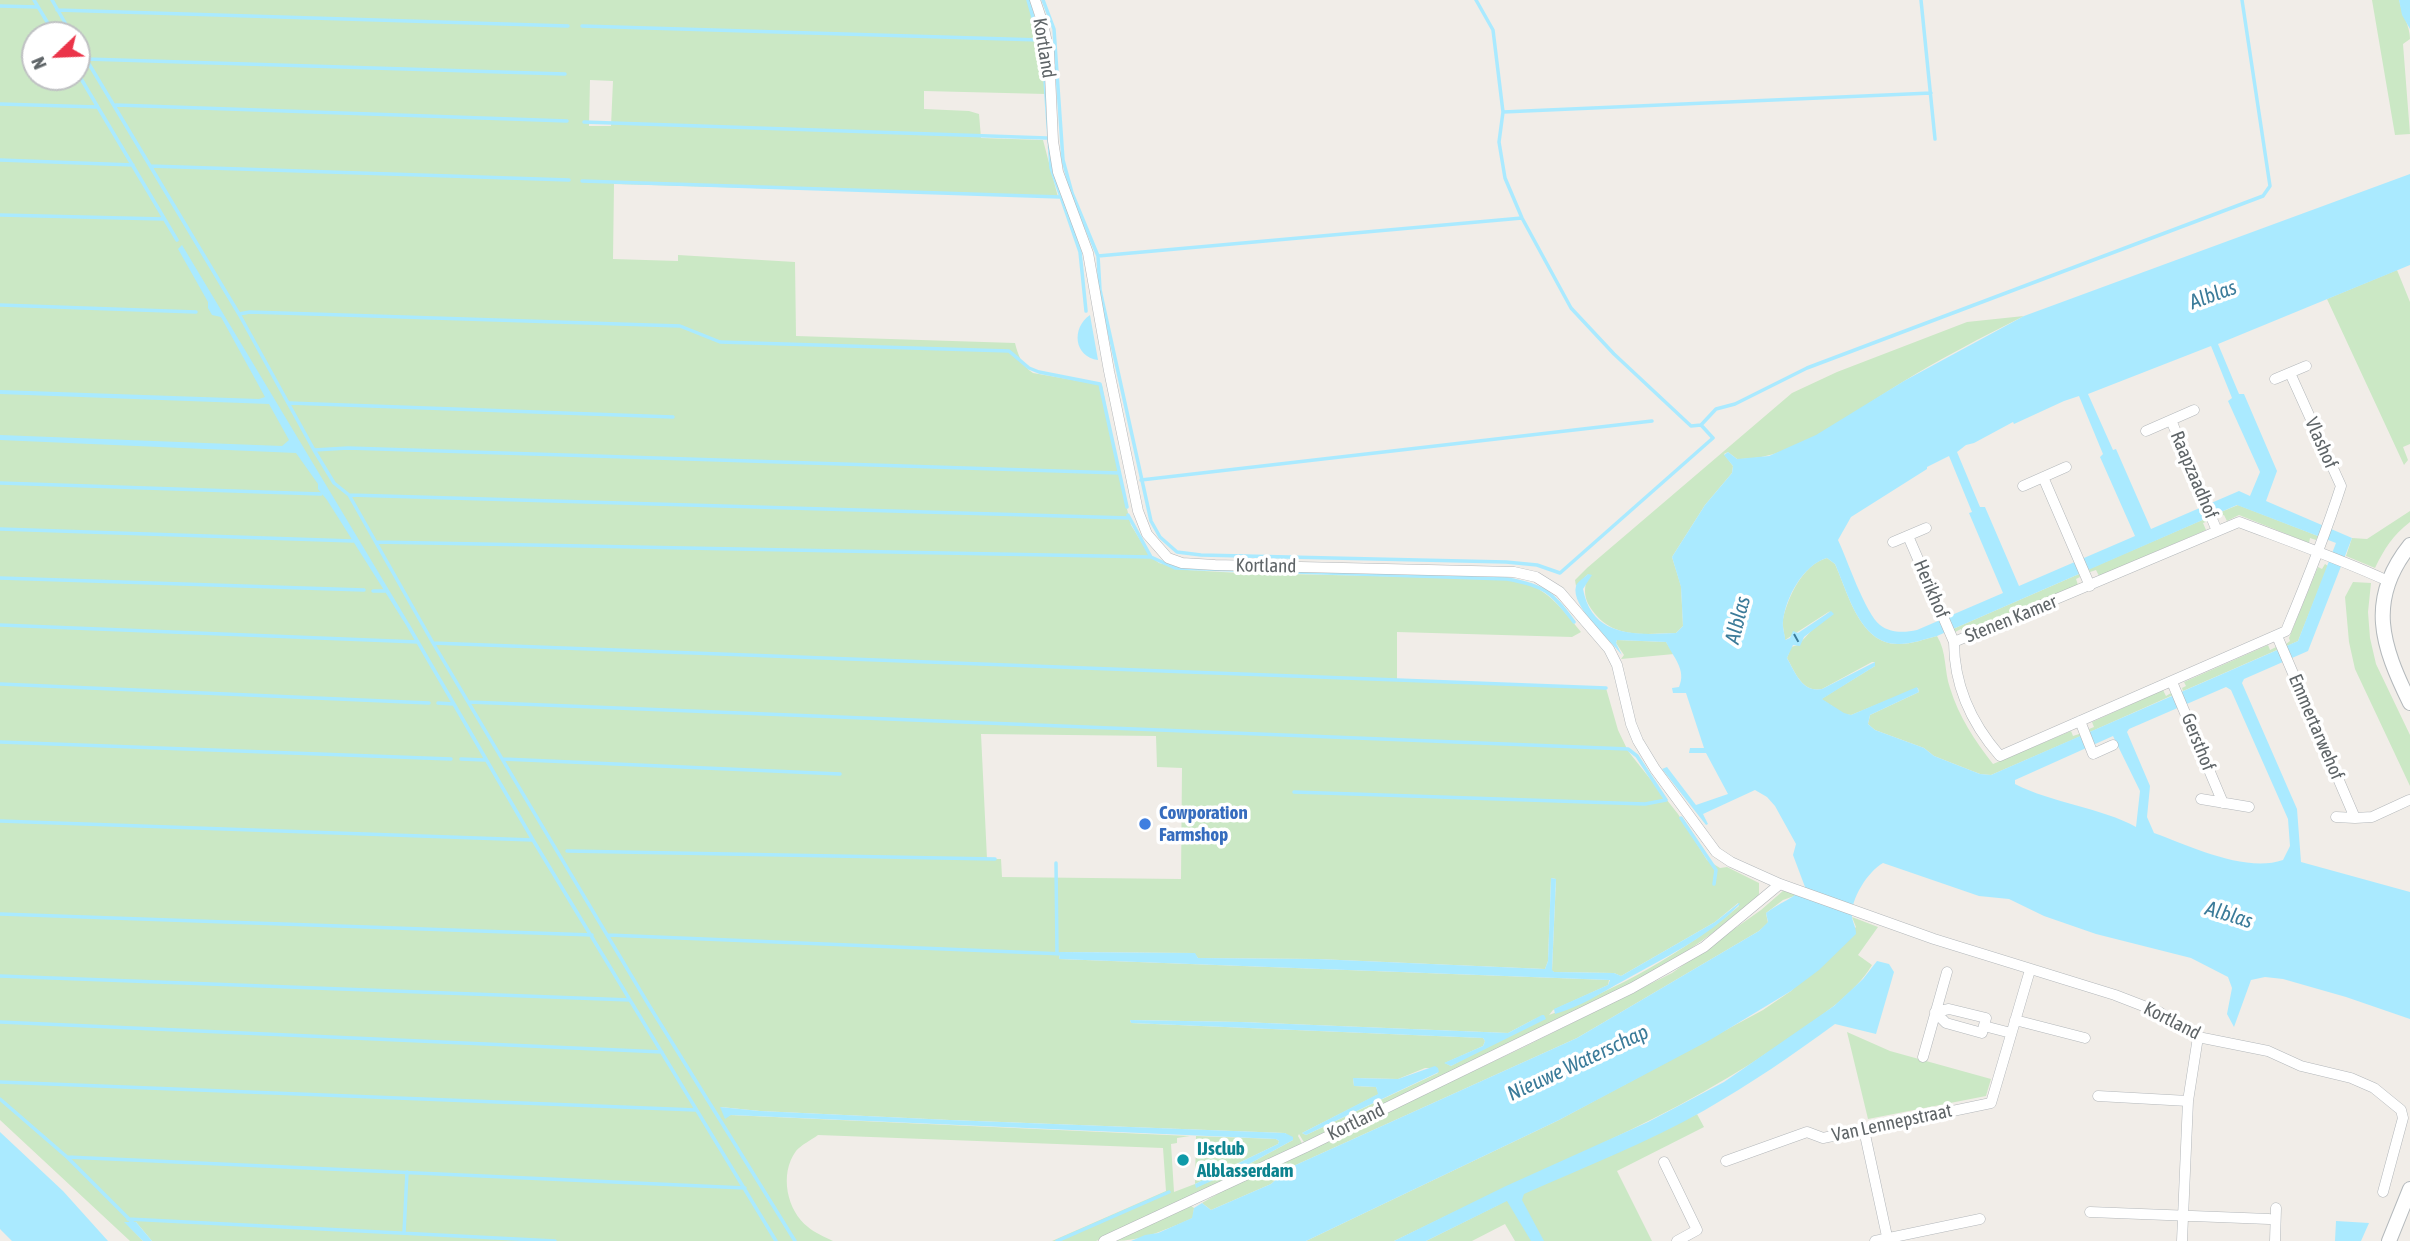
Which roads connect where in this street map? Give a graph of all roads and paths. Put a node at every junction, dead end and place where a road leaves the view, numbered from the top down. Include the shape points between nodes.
1 (1035, 0) edge
2 (2306, 366) dead end
3 (2290, 373) junction
4 (2275, 379) dead end
5 (2193, 410) dead end
6 (2171, 420) junction
7 (2146, 431) dead end
8 (2066, 467) dead end
9 (2043, 477) junction
10 (2023, 486) dead end
11 (2215, 526) junction
12 (1926, 528) dead end
13 (1908, 536) junction
14 (1893, 542) dead end
15 (2410, 545) edge
16 (2322, 555) junction
17 (2388, 581) junction
18 (2090, 586) junction
19 (2279, 641) junction
20 (1954, 642) junction
21 (2174, 686) junction
22 (2410, 703) edge
23 (2081, 724) junction
24 (2113, 745) dead end
25 (2202, 799) dead end
26 (2409, 800) edge
27 (2222, 803) junction
28 (2249, 807) dead end
29 (2336, 817) dead end
30 (2355, 818) junction
31 (1780, 884) junction
32 (2030, 970) junction
33 (1947, 972) dead end
34 (1936, 1012) junction
35 (2015, 1020) junction
36 (1983, 1026) junction
37 (2011, 1033) junction
38 (2198, 1037) junction
39 (2085, 1038) dead end
40 (1923, 1058) dead end
41 (2098, 1096) dead end
42 (2188, 1101) junction
43 (1864, 1130) junction
44 (1726, 1161) dead end
45 (1664, 1162) dead end
46 (2410, 1189) edge
47 (2383, 1192) dead end
48 (2276, 1208) dead end
49 (2090, 1212) dead end
50 (2183, 1216) junction
51 (1980, 1219) dead end
52 (2269, 1219) dead end
53 (1887, 1240) edge
54 (1104, 1241) edge
55 (1677, 1241) edge
56 (1875, 1241) edge
57 (2182, 1241) edge
58 (2275, 1241) edge
59 (2389, 1241) edge

1 - 31 street, Kortland via 1049,52 1058,172 1088,253 1132,489 1154,545 1182,563 1475,570 1536,577 1560,592 1609,649 1638,741 1716,852
2 - 3 street
3 - 4 street
3 - 16 street, Vlashof via 2341,486
5 - 6 street, Raapzaadhof
6 - 7 street, Raapzaadhof
6 - 11 street, Raapzaadhof
8 - 9 street
9 - 10 street
9 - 18 street
11 - 16 street, Stenen Kamer via 2239,522
11 - 18 street, Stenen Kamer
12 - 13 street, Herikhof
13 - 14 street, Herikhof
13 - 20 street, Herikhof
15 - 17 street
16 - 17 street, Stenen Kamer
16 - 19 street
17 - 22 street via 2382,607 2384,639
18 - 20 street, Stenen Kamer
19 - 21 street, Stenen Kamer
19 - 30 street, Emmertarwehof
20 - 23 street, Stenen Kamer via 1954,661 1969,712 2000,756
21 - 23 street, Stenen Kamer
21 - 27 street, Gersthof
23 - 24 street via 2093,754
25 - 27 street, Gersthof
26 - 30 street via 2372,817
27 - 28 street, Gersthof
29 - 30 street
31 - 32 street, Kortland
31 - 54 street, Kortland via 1704,947 1632,988
32 - 35 street, Van Lennepstraat
32 - 38 street, Kortland via 2158,1012
33 - 34 street
34 - 36 street via 1946,1023 1982,1033
34 - 36 street via 1949,1009 1986,1018
34 - 40 street
35 - 37 street, Van Lennepstraat
35 - 39 street
36 - 37 street
37 - 43 street, Van Lennepstraat via 1991,1103
38 - 42 street
38 - 47 street, Kortland via 2267,1051 2301,1066 2351,1078 2394,1103 2403,1118
41 - 42 street
42 - 50 street
43 - 44 street, Van Lennepstraat via 1823,1138 1807,1132
43 - 53 street
45 - 55 street via 1697,1230
46 - 59 street
48 - 58 street
49 - 50 street
50 - 52 street
50 - 57 street
51 - 53 street
53 - 56 street

